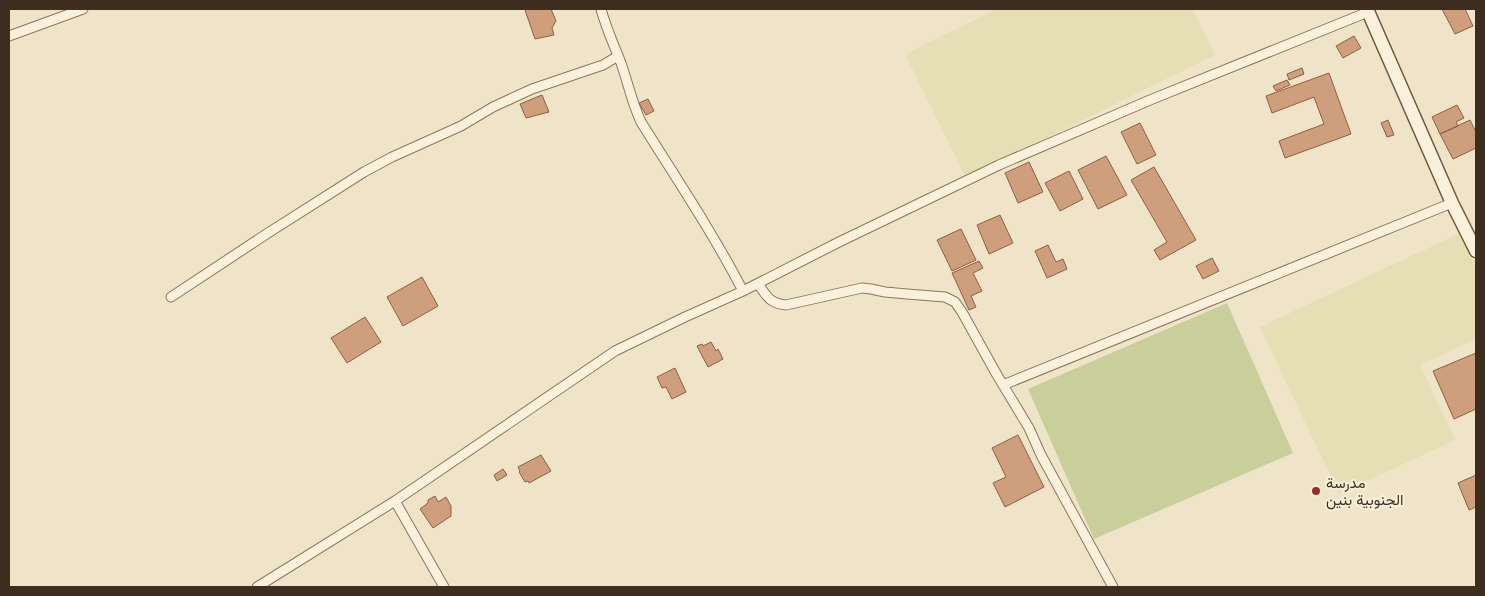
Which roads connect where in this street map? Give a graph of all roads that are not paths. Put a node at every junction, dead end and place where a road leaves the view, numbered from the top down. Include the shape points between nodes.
1 (83, 9) edge
2 (601, 9) edge
3 (1367, 10) edge
4 (9, 36) edge
5 (618, 56) junction
6 (1452, 203) junction
7 (1476, 251) edge
8 (758, 284) junction
9 (744, 291) junction
10 (171, 297) dead end
11 (1003, 385) junction
12 (395, 501) junction
13 (256, 587) edge
14 (444, 587) edge
15 (1113, 587) edge

1 - 4 street
2 - 5 street
3 - 6 street
3 - 8 street via 999,165
5 - 9 street via 641,122
5 - 10 street via 602,65 532,89 364,172
6 - 7 street
6 - 11 street
8 - 9 street
8 - 11 street via 776,304 786,305 862,288 945,297 955,302 962,312
9 - 12 street via 615,351
11 - 15 street
12 - 13 street
12 - 14 street

